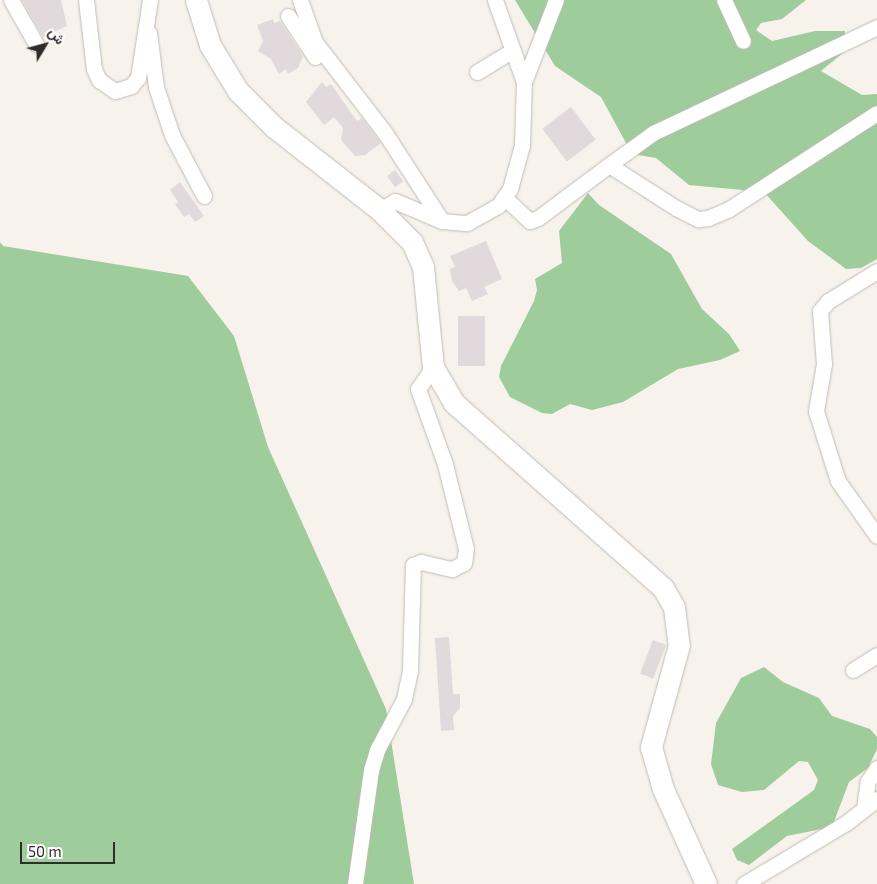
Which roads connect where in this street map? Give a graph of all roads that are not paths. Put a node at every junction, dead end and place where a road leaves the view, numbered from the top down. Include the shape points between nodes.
1 (10, 0) edge
2 (86, 0) edge
3 (196, 0) edge
4 (300, 0) edge
5 (495, 0) edge
6 (556, 0) edge
7 (724, 0) edge
8 (149, 7) edge
9 (288, 16) dead end
10 (877, 27) edge
11 (743, 41) dead end
12 (36, 44) dead end
13 (513, 50) junction
14 (335, 68) junction
15 (477, 72) dead end
16 (524, 82) junction
17 (877, 114) edge
18 (609, 165) junction
19 (204, 196) dead end
20 (505, 198) junction
21 (380, 210) junction
22 (442, 221) junction
23 (877, 271) edge
24 (433, 367) junction
25 (877, 536) edge
26 (876, 658) edge
27 (853, 670) dead end
28 (877, 768) edge
29 (877, 799) edge
30 (864, 808) junction
31 (355, 884) edge
32 (706, 884) edge
33 (744, 884) edge

1 - 12 street
2 - 8 street via 94,69 99,80 115,91 124,91 138,78
3 - 21 street via 210,45 238,91 274,127
4 - 14 street via 315,42
5 - 13 street
6 - 16 street
7 - 11 street
8 - 19 street via 156,87 172,135
9 - 14 street via 313,55
10 - 18 street via 654,133
13 - 15 street
13 - 16 street
14 - 22 street via 385,133
16 - 20 street via 519,168
17 - 18 street via 729,209 708,218 698,219 676,208
18 - 20 street via 530,221
20 - 22 street via 482,218 466,223
21 - 22 street via 395,201
21 - 24 street via 412,242 423,267
23 - 25 street via 828,301 820,311 824,364 816,411 838,481
24 - 31 street via 418,389 445,464 466,549 464,563 452,569 421,562 413,565 410,670 404,699 376,750
24 - 32 street via 454,403 646,571 674,607 679,645 651,747 663,789
26 - 27 street
28 - 30 street via 868,781
29 - 30 street
30 - 33 street

